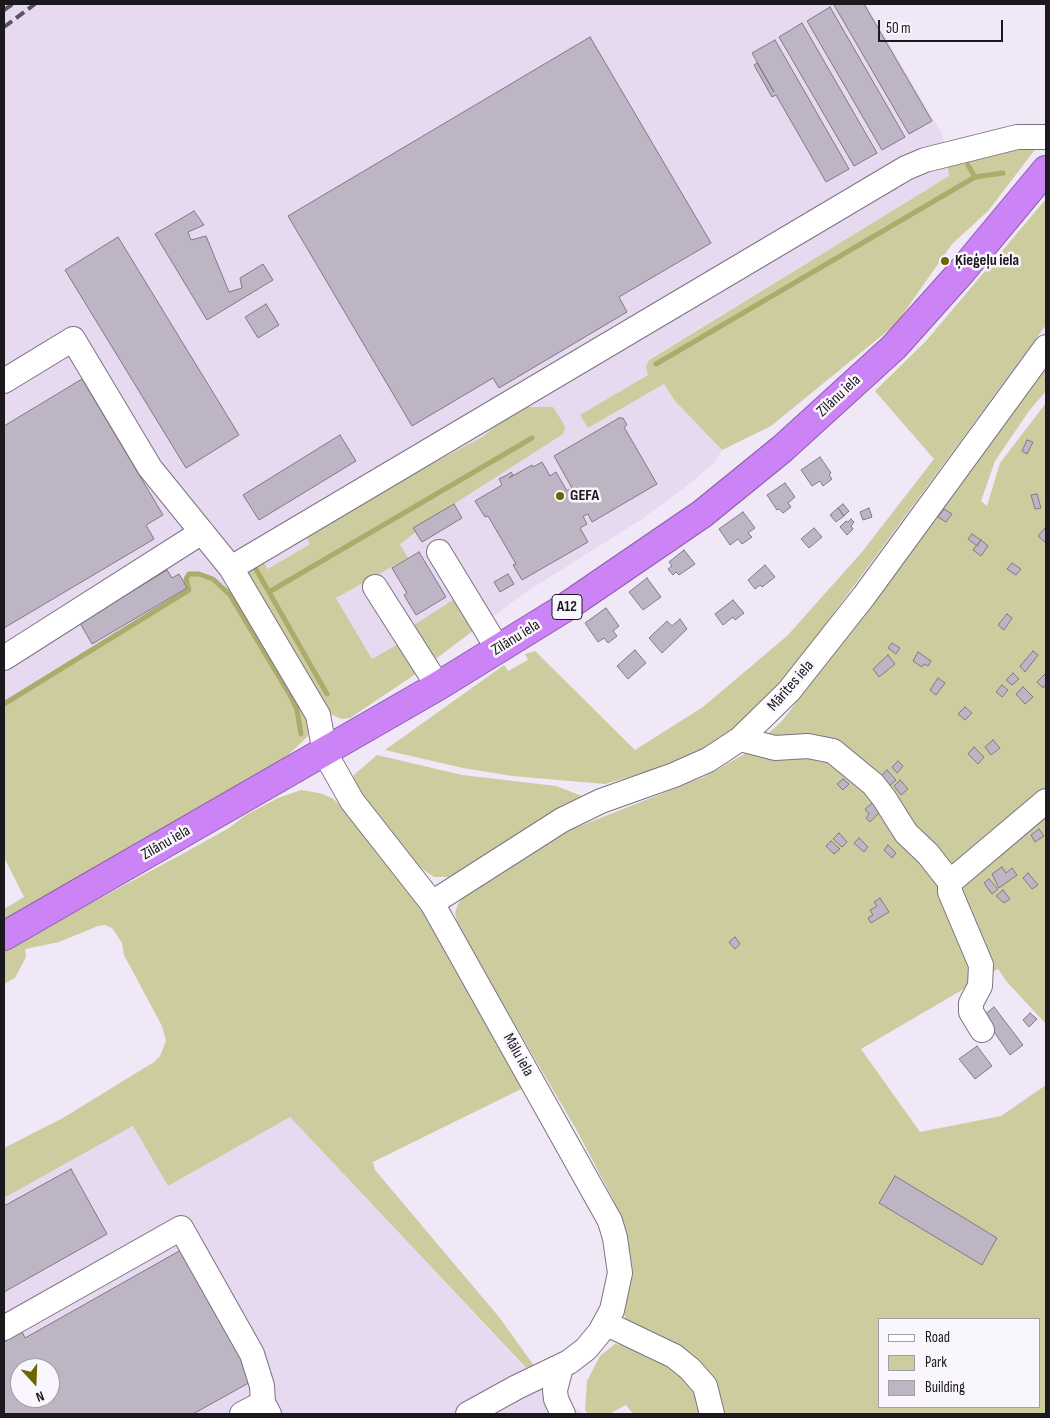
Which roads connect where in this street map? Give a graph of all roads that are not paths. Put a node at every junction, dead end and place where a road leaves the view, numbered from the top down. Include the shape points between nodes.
1 (1046, 136) edge
2 (1046, 170) edge
3 (1046, 347) edge
4 (4, 381) edge
5 (202, 532) junction
6 (439, 552) dead end
7 (232, 568) junction
8 (375, 587) dead end
9 (498, 649) junction
10 (4, 658) edge
11 (438, 686) junction
12 (740, 739) junction
13 (325, 753) junction
14 (1046, 801) edge
15 (950, 882) junction
16 (432, 903) junction
17 (4, 936) edge
18 (982, 1030) dead end
19 (605, 1323) junction
20 (4, 1328) edge
21 (561, 1367) junction
22 (266, 1409) edge
23 (242, 1414) edge
24 (468, 1414) edge
25 (562, 1414) edge
26 (712, 1414) edge

1 - 7 street via 1017,137 925,160 906,168
2 - 9 highway, Zīlānu iela / A12 via 962,272 894,347 782,449 702,514 651,550
3 - 12 street, Mārītes iela via 864,596 789,691
4 - 5 street, Mālu iela via 73,339 150,468
5 - 7 street, Mālu iela
5 - 10 street
6 - 9 street
7 - 13 street, Mālu iela via 318,715
8 - 11 street
9 - 11 highway, Zīlānu iela / A12
11 - 13 highway, Zīlānu iela / A12
12 - 15 street via 775,748 808,746 833,751 873,784 906,833
12 - 16 street, Mārītes iela via 708,760 570,816
13 - 16 street, Mālu iela via 352,801
13 - 17 highway, Zīlānu iela / A12
14 - 15 street
15 - 18 street via 950,892 980,965 980,986 971,1003 971,1012
16 - 19 street, Mālu iela via 610,1221 620,1273 612,1310
19 - 21 street, Mālu iela via 586,1349
19 - 26 street via 674,1356 690,1369 705,1386
20 - 22 street via 181,1228 252,1354
21 - 24 street, Mālu iela
21 - 25 street via 555,1390
22 - 23 street

